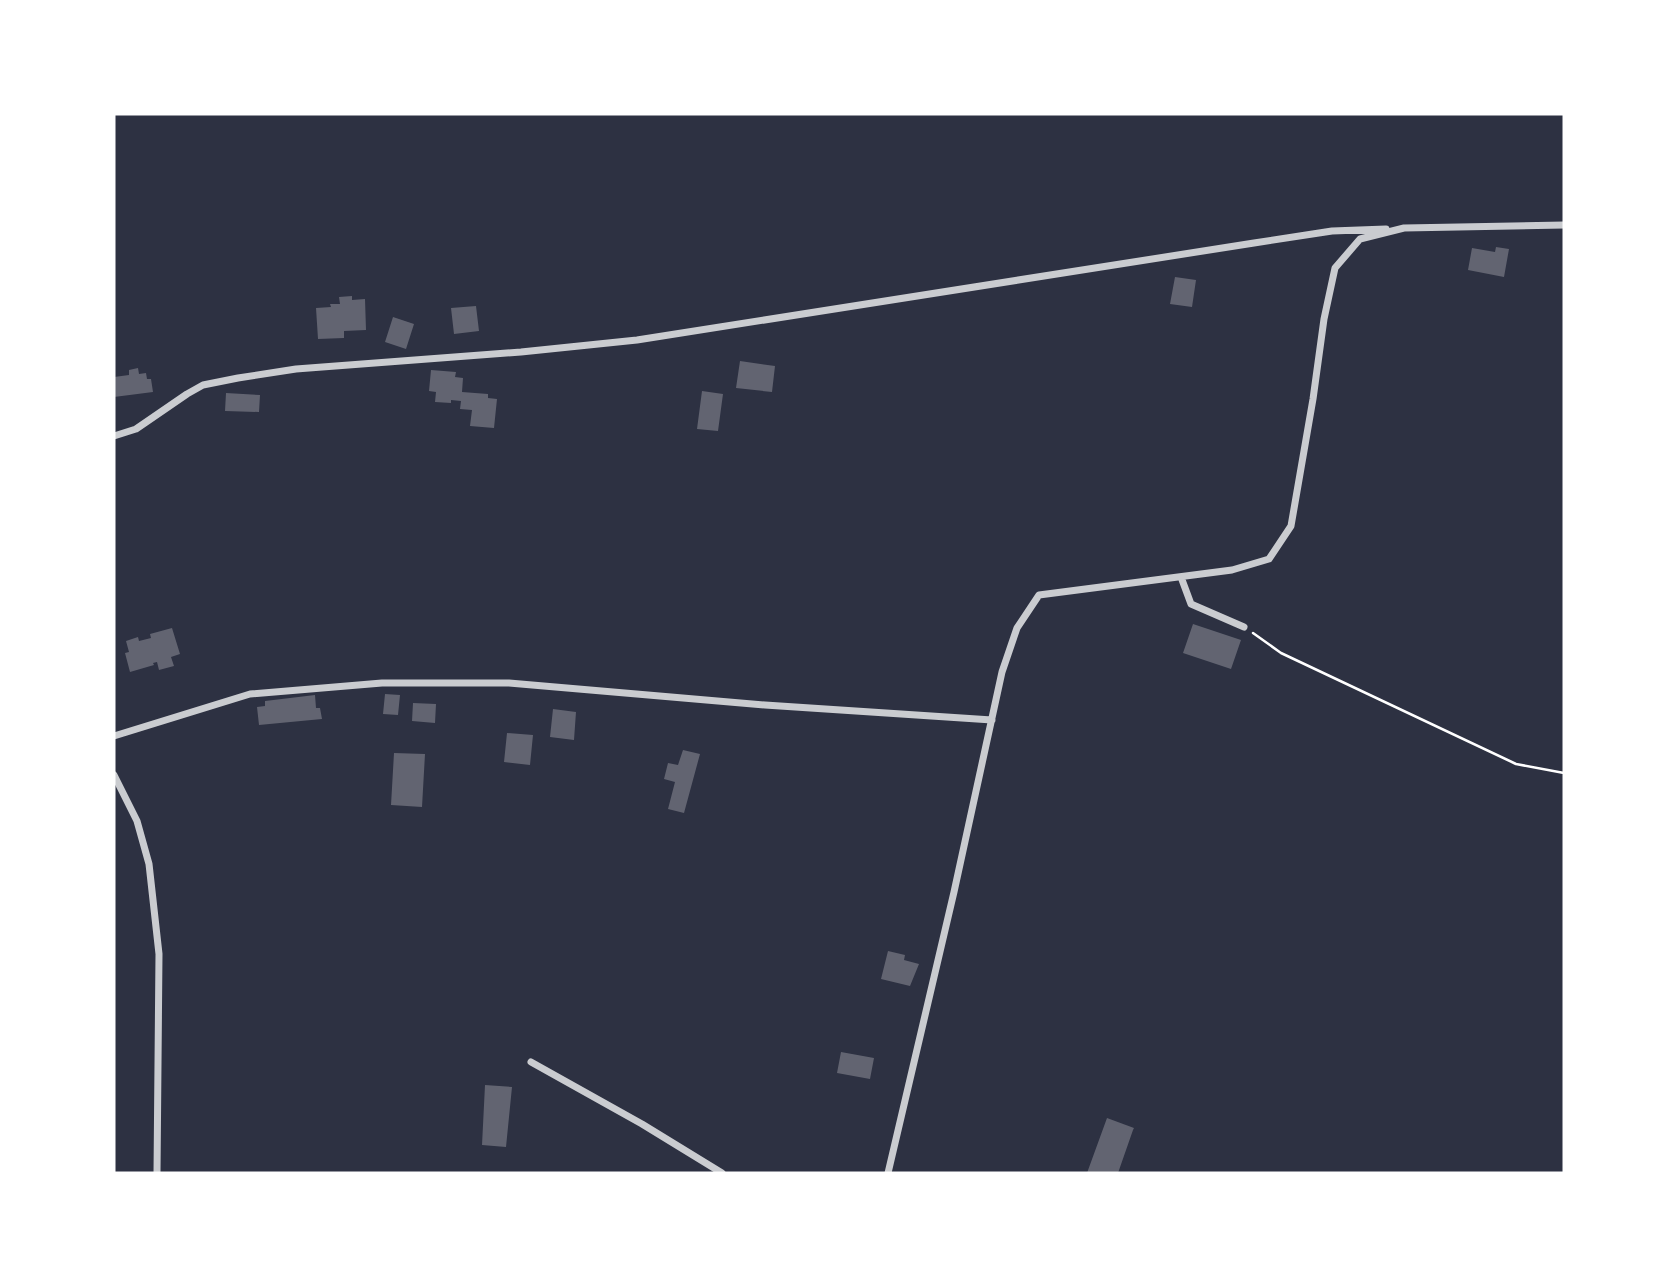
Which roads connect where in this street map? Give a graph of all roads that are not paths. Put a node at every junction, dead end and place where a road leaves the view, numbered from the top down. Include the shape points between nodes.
1 (1564, 225) edge
2 (1404, 228) junction
3 (114, 436) edge
4 (1181, 578) junction
5 (1244, 627) road end
6 (992, 720) junction
7 (114, 736) edge
8 (114, 775) edge
9 (531, 1062) dead end
10 (157, 1173) edge
11 (722, 1173) edge
12 (888, 1173) edge

1 - 2 street
2 - 3 street via 1332,231 637,340 296,369 203,385 136,429
2 - 4 street via 1360,239 1335,268 1291,526 1269,559
4 - 5 street via 1191,604
4 - 6 street via 1039,596 1017,628
6 - 7 street via 509,683 382,683 250,694
6 - 12 street
8 - 10 street via 137,821 149,864 159,954
9 - 11 street

